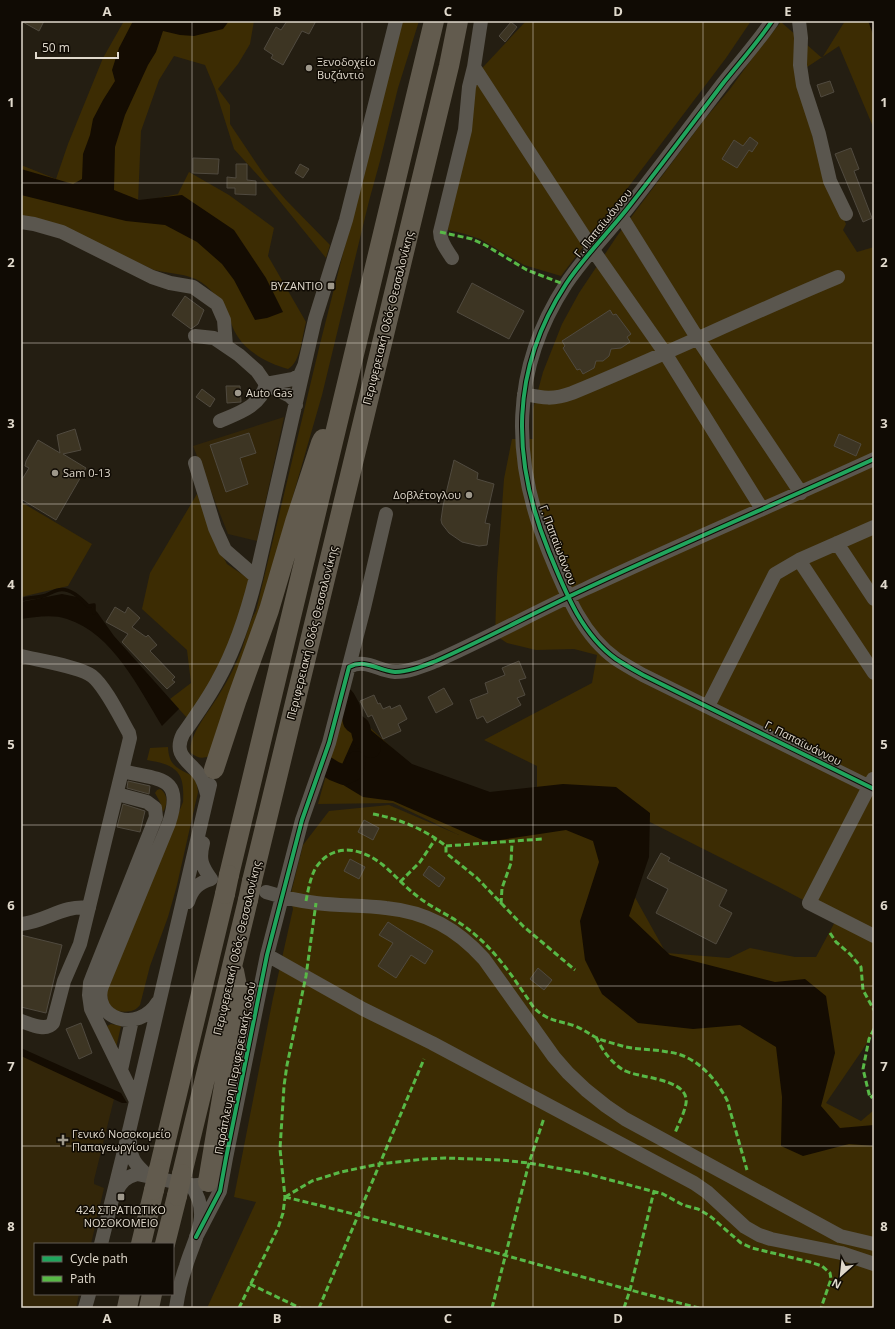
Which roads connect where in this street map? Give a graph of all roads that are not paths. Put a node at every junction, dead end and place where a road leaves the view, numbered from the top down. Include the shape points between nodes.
1 (396, 21) edge
2 (434, 21) edge
3 (458, 21) edge
4 (481, 21) edge
5 (763, 21) edge
6 (772, 21) edge
7 (799, 21) edge
8 (745, 56) junction
9 (474, 67) junction
10 (846, 214) dead end
11 (621, 216) junction
12 (21, 222) edge
13 (593, 250) junction
14 (452, 258) dead end
15 (838, 277) dead end
16 (196, 336) dead end
17 (698, 339) junction
18 (226, 346) junction
19 (665, 353) junction
20 (305, 366) junction
21 (266, 384) junction
22 (524, 394) junction
23 (296, 405) junction
24 (340, 415) junction
25 (220, 421) dead end
26 (874, 459) edge
27 (195, 463) dead end
28 (801, 493) junction
29 (762, 509) junction
30 (386, 514) dead end
31 (874, 527) edge
32 (837, 544) junction
33 (799, 560) junction
34 (256, 577) junction
35 (569, 597) junction
36 (874, 599) edge
37 (21, 656) edge
38 (349, 667) junction
39 (874, 673) edge
40 (708, 706) junction
41 (190, 764) junction
42 (214, 770) junction
43 (122, 771) junction
44 (872, 785) edge
45 (117, 794) junction
46 (207, 794) junction
47 (222, 883) junction
48 (255, 891) junction
49 (282, 897) junction
50 (89, 908) junction
51 (21, 924) edge
52 (874, 936) edge
53 (267, 954) junction
54 (233, 963) junction
55 (165, 974) junction
56 (160, 997) junction
57 (132, 1020) junction
58 (21, 1021) edge
59 (121, 1070) junction
60 (136, 1101) junction
61 (130, 1127) junction
62 (226, 1158) junction
63 (153, 1178) junction
64 (190, 1184) junction
65 (111, 1201) junction
66 (196, 1238) junction
67 (101, 1243) edge
68 (141, 1243) edge
69 (165, 1243) edge
70 (874, 1244) edge
71 (874, 1264) edge
72 (89, 1295) edge
73 (130, 1295) edge
74 (152, 1295) edge
75 (85, 1308) edge
76 (127, 1308) edge
77 (149, 1308) edge
78 (176, 1308) edge

1 - 20 street via 346,220 317,311
2 - 24 highway, Περιφερειακή Οδός Θεσσαλονίκης
3 - 48 highway, Περιφερειακή Οδός Θεσσαλονίκης
4 - 9 street
5 - 8 street
6 - 8 street, Γ. Παπαϊωάννου
7 - 10 street via 803,85 819,134 830,181
8 - 11 street, Γ. Παπαϊωάννου
9 - 13 street
9 - 14 street via 469,87 465,130 440,232 444,247
11 - 13 street, Γ. Παπαϊωάννου
11 - 17 street
12 - 18 street via 62,232 152,277 193,287 217,304 224,320
13 - 19 street
13 - 22 street, Γ. Παπαϊωάννου via 574,272 552,308 532,357
15 - 17 street
16 - 18 street via 214,338
17 - 19 street
17 - 28 street
18 - 21 street via 252,366
19 - 22 street via 564,396 551,398
19 - 29 street
20 - 21 street via 300,375 293,379
20 - 23 street
21 - 23 street via 290,396
21 - 25 street via 256,402
22 - 35 street, Γ. Παπαϊωάννου via 522,442 528,484 543,535
23 - 34 street
24 - 42 highway via 321,443 267,616
24 - 47 highway, Περιφερειακή Οδός Θεσσαλονίκης
26 - 28 street
27 - 34 street via 215,528 225,550
28 - 29 street
29 - 35 street
30 - 38 street, Παράπλευρη Περιφερειακής οδού
31 - 32 street
32 - 33 street
32 - 36 street
33 - 39 street
33 - 40 street via 775,574
34 - 41 street via 245,619 231,656 181,739 180,750
35 - 38 street via 436,661 416,668 403,672 390,671 364,663 356,663
35 - 40 street, Γ. Παπαϊωάννου via 585,628 611,655
37 - 43 street via 80,670 97,680 130,735
38 - 49 street, Παράπλευρη Περιφερειακής οδού via 329,742 302,820
40 - 44 street, Γ. Παπαϊωάννου
41 - 42 street
41 - 46 street via 200,776
42 - 46 street
42 - 47 street via 218,774 217,787 201,857 202,866
43 - 45 street
43 - 57 street via 164,782 174,792 174,806 169,823 100,992 108,1012 120,1019
44 - 52 street via 809,903
45 - 50 street
45 - 59 street via 147,802 153,805 156,813 155,822 89,989 91,1009
46 - 55 street
47 - 55 street via 198,884 190,893 173,956
47 - 63 highway, Περιφερειακή Οδός Θεσσαλονίκης
48 - 49 street
48 - 54 highway, Περιφερειακή Οδός Θεσσαλονίκης
49 - 53 street, Παράπλευρη Περιφερειακής οδού
49 - 70 street via 316,903 407,911 442,925 459,935 484,959 568,1073 606,1106 625,1119 840,1236
50 - 51 street via 68,908 39,920
50 - 58 street via 80,944 64,981 53,1024 44,1027
53 - 62 street, Παράπλευρη Περιφερειακής οδού
53 - 71 street via 358,1006 432,1042 694,1183 754,1232 771,1239 840,1253
54 - 64 highway, Περιφερειακή Οδός Θεσσαλονίκης
54 - 64 highway via 239,996
55 - 56 street
56 - 57 street via 147,1015
56 - 60 street
57 - 59 street
59 - 60 street
60 - 61 street
61 - 63 street via 130,1155 136,1165
61 - 65 street
62 - 64 street via 216,1175
62 - 66 street, Παράπλευρη Περιφερειακής οδού via 220,1191
63 - 64 street
63 - 65 street via 137,1174 126,1178
63 - 68 highway, Περιφερειακή Οδός Θεσσαλονίκης
64 - 66 street via 197,1195 202,1212
64 - 69 highway, Περιφερειακή Οδός Θεσσαλονίκης
65 - 67 street
66 - 78 street via 185,1267
72 - 75 street
73 - 76 highway
74 - 77 highway

